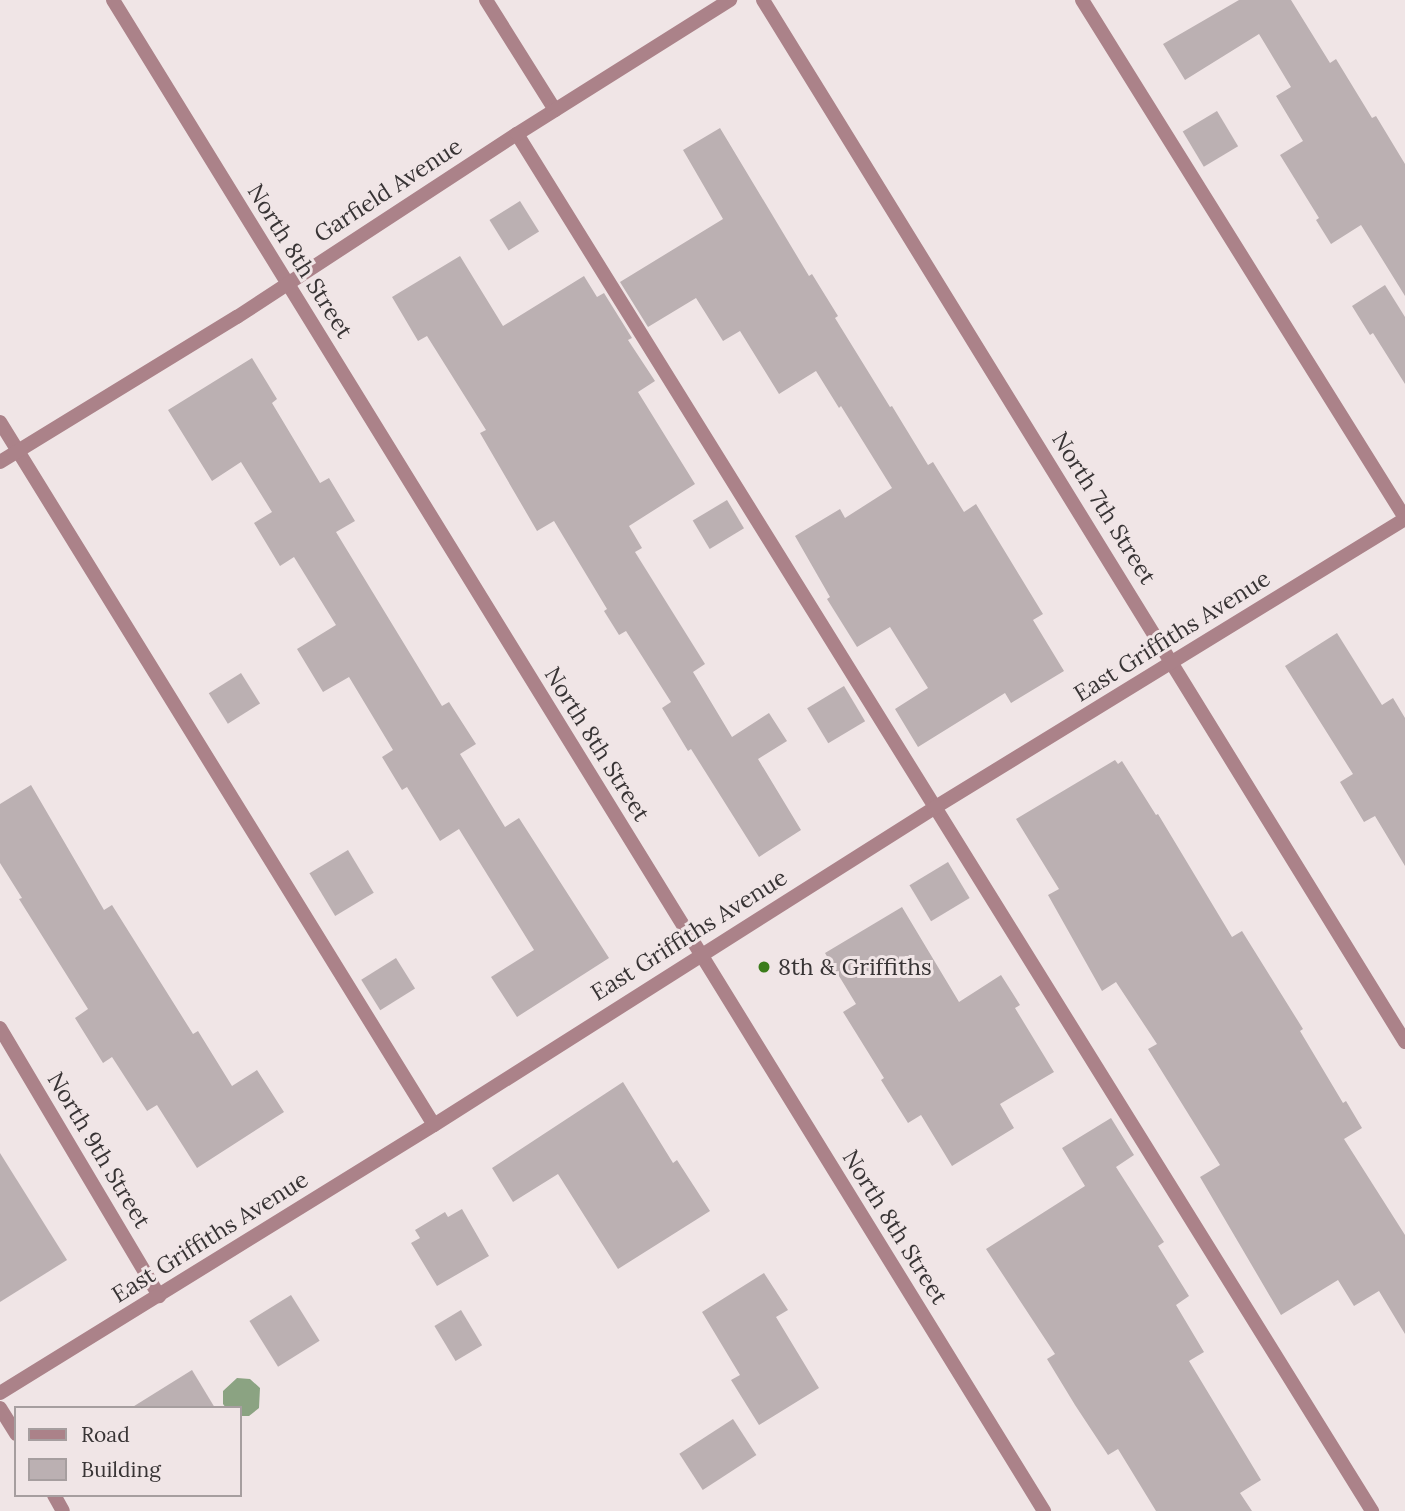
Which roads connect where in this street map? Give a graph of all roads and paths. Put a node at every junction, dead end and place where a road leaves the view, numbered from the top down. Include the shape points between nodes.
1 (113, 0) edge
2 (486, 0) edge
3 (730, 0) edge
4 (763, 0) edge
5 (1082, 0) edge
6 (555, 110) junction
7 (517, 134) junction
8 (288, 284) junction
9 (0, 422) edge
10 (18, 451) junction
11 (0, 462) edge
12 (1405, 519) edge
13 (1173, 663) junction
14 (934, 808) junction
15 (700, 954) junction
16 (0, 1028) edge
17 (1405, 1042) edge
18 (434, 1125) junction
19 (159, 1296) junction
20 (0, 1393) edge
21 (0, 1408) edge
22 (14, 1431) edge
23 (1044, 1511) edge
24 (1371, 1511) edge

1 - 8 street, North 8th Street
2 - 6 street
3 - 6 street, Garfield Avenue
4 - 13 street, North 7th Street
5 - 12 street
6 - 7 street, Garfield Avenue
7 - 8 street, Garfield Avenue
7 - 14 street
8 - 10 street, Garfield Avenue
8 - 15 street, North 8th Street
9 - 10 street
10 - 11 street, Garfield Avenue
10 - 18 street
12 - 13 street, East Griffiths Avenue
13 - 14 street, East Griffiths Avenue
13 - 17 street, North 7th Street
14 - 15 street, East Griffiths Avenue
14 - 24 street
15 - 18 street, East Griffiths Avenue
15 - 23 street, North 8th Street
16 - 19 street, North 9th Street
18 - 19 street, East Griffiths Avenue
19 - 20 street, East Griffiths Avenue
21 - 22 street

